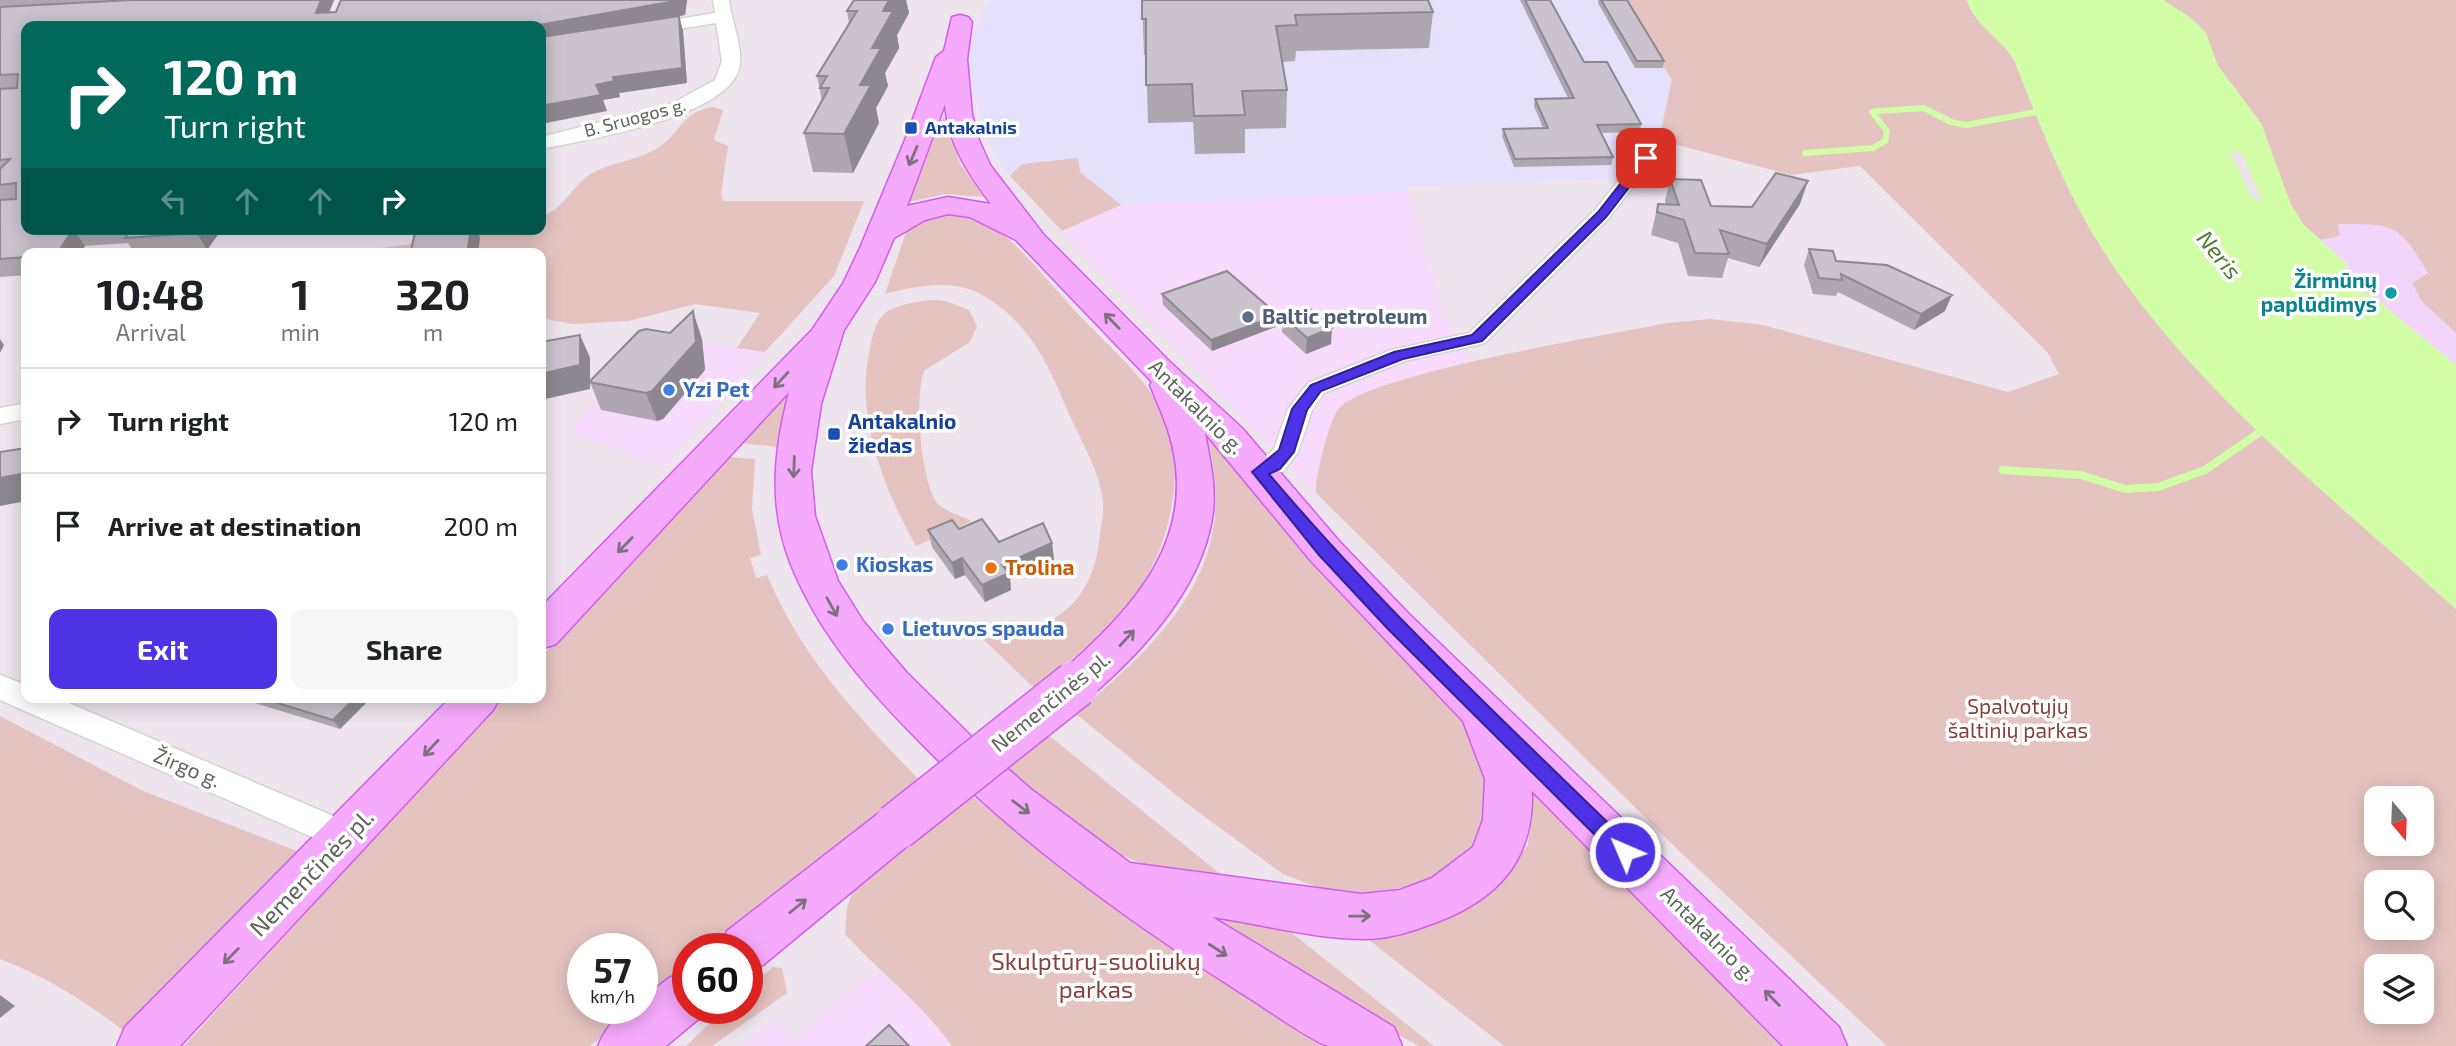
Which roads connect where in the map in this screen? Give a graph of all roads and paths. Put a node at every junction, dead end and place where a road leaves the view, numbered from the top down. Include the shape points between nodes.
1 (721, 8) edge
2 (963, 11) edge
3 (631, 32) edge
4 (546, 142) edge
5 (1646, 158) dead end
6 (879, 235) junction
7 (1032, 240) junction
8 (828, 330) junction
9 (1159, 370) junction
10 (21, 412) edge
11 (0, 416) edge
12 (1260, 472) junction
13 (546, 628) edge
14 (0, 687) edge
15 (21, 696) edge
16 (39, 703) edge
17 (473, 703) edge
18 (1475, 703) junction
19 (347, 837) junction
20 (1122, 883) junction
21 (763, 934) edge
22 (672, 1008) edge
23 (144, 1046) edge
24 (625, 1046) edge
25 (1375, 1046) edge
26 (1820, 1046) edge

1 - 3 street
1 - 4 street, B. Sruogos g. via 730,68 718,88 670,111
2 -> 6 main road, Antakalnio g. via 926,125
2 - 7 main road, Antakalnio g. via 955,59 965,140 977,166
5 - 12 street via 1602,214 1477,338 1399,355 1316,388 1300,409 1286,452 1275,465
6 - 7 main road via 913,212 954,204 988,212
6 - 8 main road, Antakalnio g. via 862,278
9 -> 7 main road, Antakalnio g.
8 -> 13 main road
8 -> 20 main road, Antakalnio g. via 794,452 795,511 802,545 818,581 840,621 876,668 938,734 1013,802
9 - 12 main road, Antakalnio g. via 1199,405
21 -> 9 main road, Nemenčinės pl., bridge via 1116,650 1165,590 1194,517 1192,445
10 - 11 street
12 - 18 main road, Antakalnio g. via 1334,560
14 - 15 street, Žirgo g.
16 - 19 street, Žirgo g.
17 -> 19 main road, Nemenčinės pl.
20 -> 18 main road via 1345,916 1386,915 1418,908 1451,893 1480,873 1498,852 1506,823 1509,787
26 -> 18 main road, Antakalnio g.
19 -> 23 main road, Nemenčinės pl.
20 -> 25 main road, Antakalnio g. via 1210,944
22 - 24 main road

